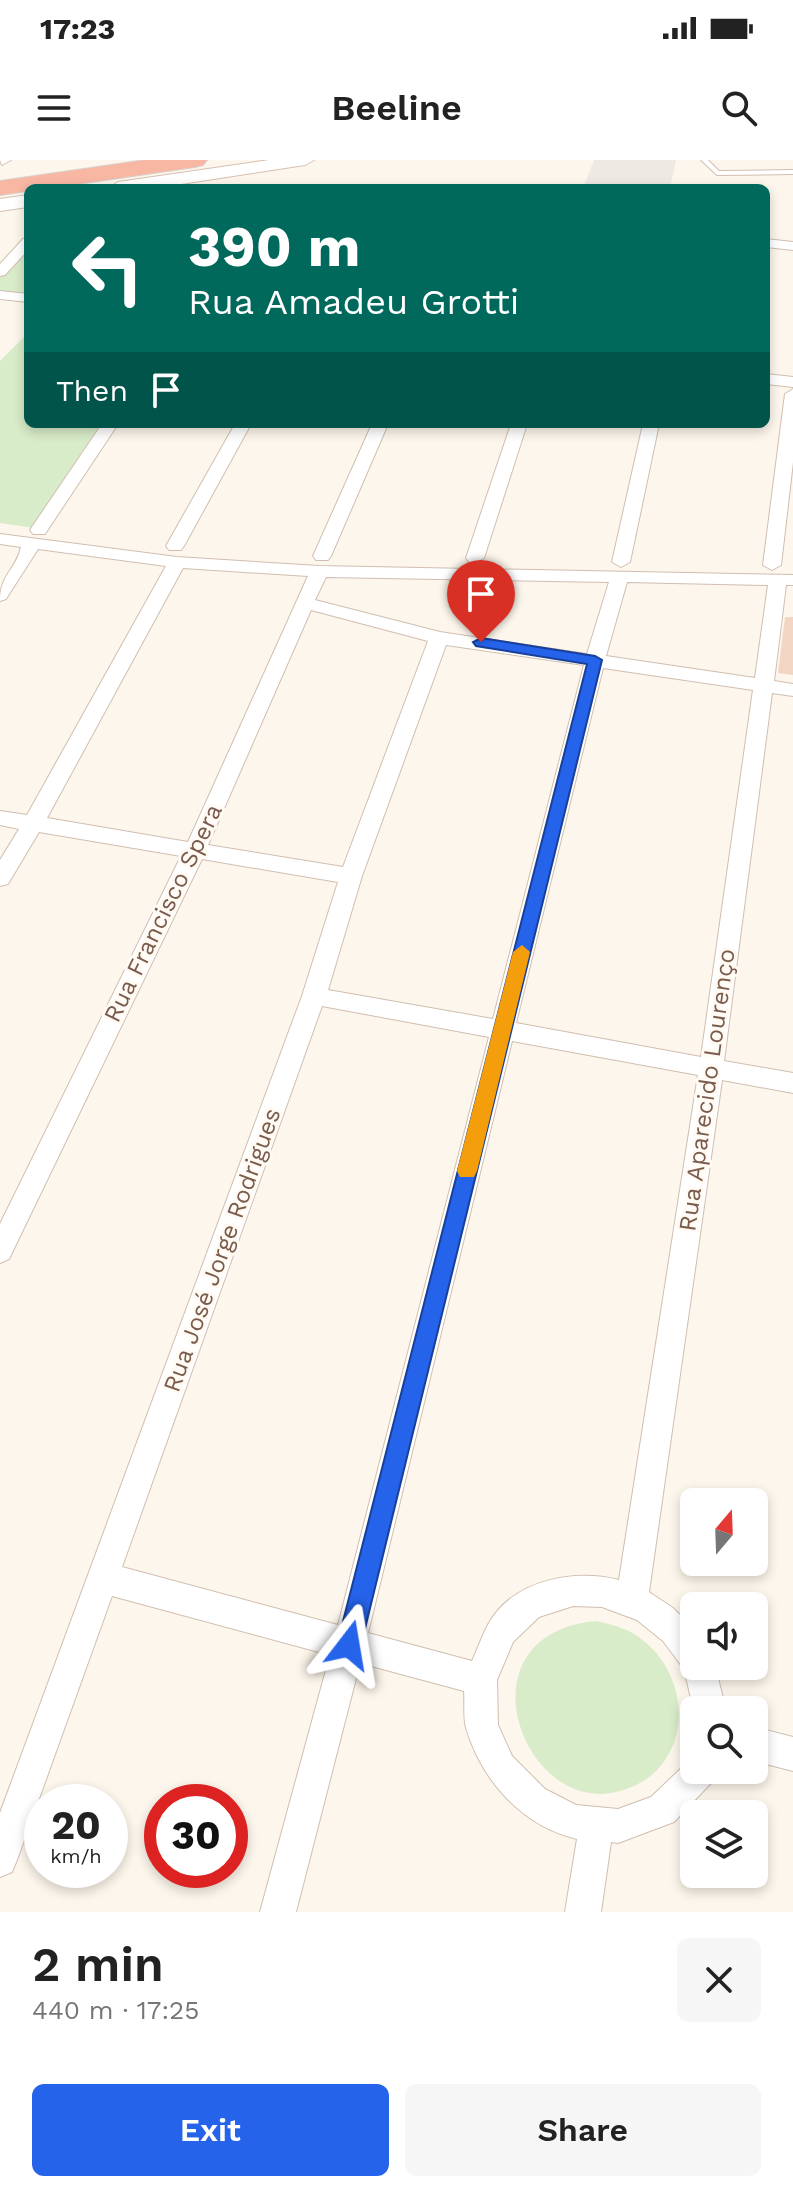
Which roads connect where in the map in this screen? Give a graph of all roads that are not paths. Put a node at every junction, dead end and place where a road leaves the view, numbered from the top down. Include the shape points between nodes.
1 (133, 160) edge
2 (195, 160) edge
3 (305, 160) edge
4 (704, 160) edge
5 (793, 172) edge
6 (0, 179) edge
7 (28, 184) edge
8 (147, 184) edge
9 (24, 185) edge
10 (0, 188) edge
11 (24, 193) edge
12 (0, 195) edge
13 (24, 202) edge
14 (0, 205) edge
15 (770, 243) edge
16 (24, 246) edge
17 (793, 246) edge
18 (0, 272) edge
19 (0, 295) edge
20 (24, 298) edge
21 (770, 379) edge
22 (793, 382) edge
23 (793, 394) edge
24 (107, 428) edge
25 (241, 428) edge
26 (378, 428) edge
27 (518, 428) edge
28 (650, 428) edge
29 (0, 524) edge
30 (35, 536) junction
31 (0, 539) edge
32 (176, 554) junction
33 (475, 558) junction
34 (321, 563) junction
35 (621, 569) junction
36 (784, 573) edge
37 (0, 595) edge
38 (307, 603) junction
39 (439, 638) junction
40 (595, 660) junction
41 (764, 685) junction
42 (793, 690) edge
43 (0, 818) edge
44 (33, 824) junction
45 (195, 850) junction
46 (351, 876) junction
47 (0, 878) edge
48 (314, 996) junction
49 (502, 1031) junction
50 (711, 1069) junction
51 (793, 1083) edge
52 (3, 1238) edge
53 (103, 1578) junction
54 (632, 1599) junction
55 (680, 1638) edge
56 (349, 1645) junction
57 (481, 1679) junction
58 (768, 1748) edge
59 (793, 1754) edge
60 (692, 1784) edge
61 (595, 1832) junction
62 (0, 1860) edge
63 (278, 1912) edge
64 (583, 1912) edge

1 - 6 highway
2 - 7 highway
3 - 8 street
4 - 5 lane via 717,173
9 - 10 highway
11 - 12 highway
13 - 14 street
15 - 17 street
16 - 18 street
19 - 20 street
21 - 22 street
23 - 36 street, Rua Aparecido Lourenço
24 - 30 street
25 - 32 street
26 - 34 street, Rua Francisco Spera
27 - 33 street
28 - 35 street
29 - 30 street
30 - 31 street
30 - 32 street
30 - 37 street via 28,556
32 - 34 street
32 - 44 street
33 - 34 street
33 - 35 street
34 - 35 street
34 - 38 street, Rua Francisco Spera
35 - 36 street
35 - 40 street
36 - 41 street, Rua Aparecido Lourenço
38 - 39 street
38 - 45 street, Rua Francisco Spera
39 - 40 street
39 - 46 street, Rua José Jorge Rodrigues
40 - 41 street
40 - 49 street
41 - 42 street
41 - 50 street, Rua Aparecido Lourenço
43 - 44 street
44 - 45 street
44 - 47 street
45 - 46 street
45 - 52 street, Rua Francisco Spera
46 - 48 street, Rua José Jorge Rodrigues
48 - 49 street
48 - 53 street, Rua José Jorge Rodrigues
49 - 50 street
49 - 56 street
50 - 51 street
50 - 54 street, Rua Aparecido Lourenço
53 - 56 street
53 - 62 street, Rua José Jorge Rodrigues
54 - 55 street
54 - 57 street via 600,1590 567,1590 537,1600 511,1619 491,1646
56 - 57 street
56 - 63 street
57 - 61 street via 484,1737 514,1791 565,1825
58 - 59 street
60 - 61 street via 660,1817 629,1830
61 - 64 street

